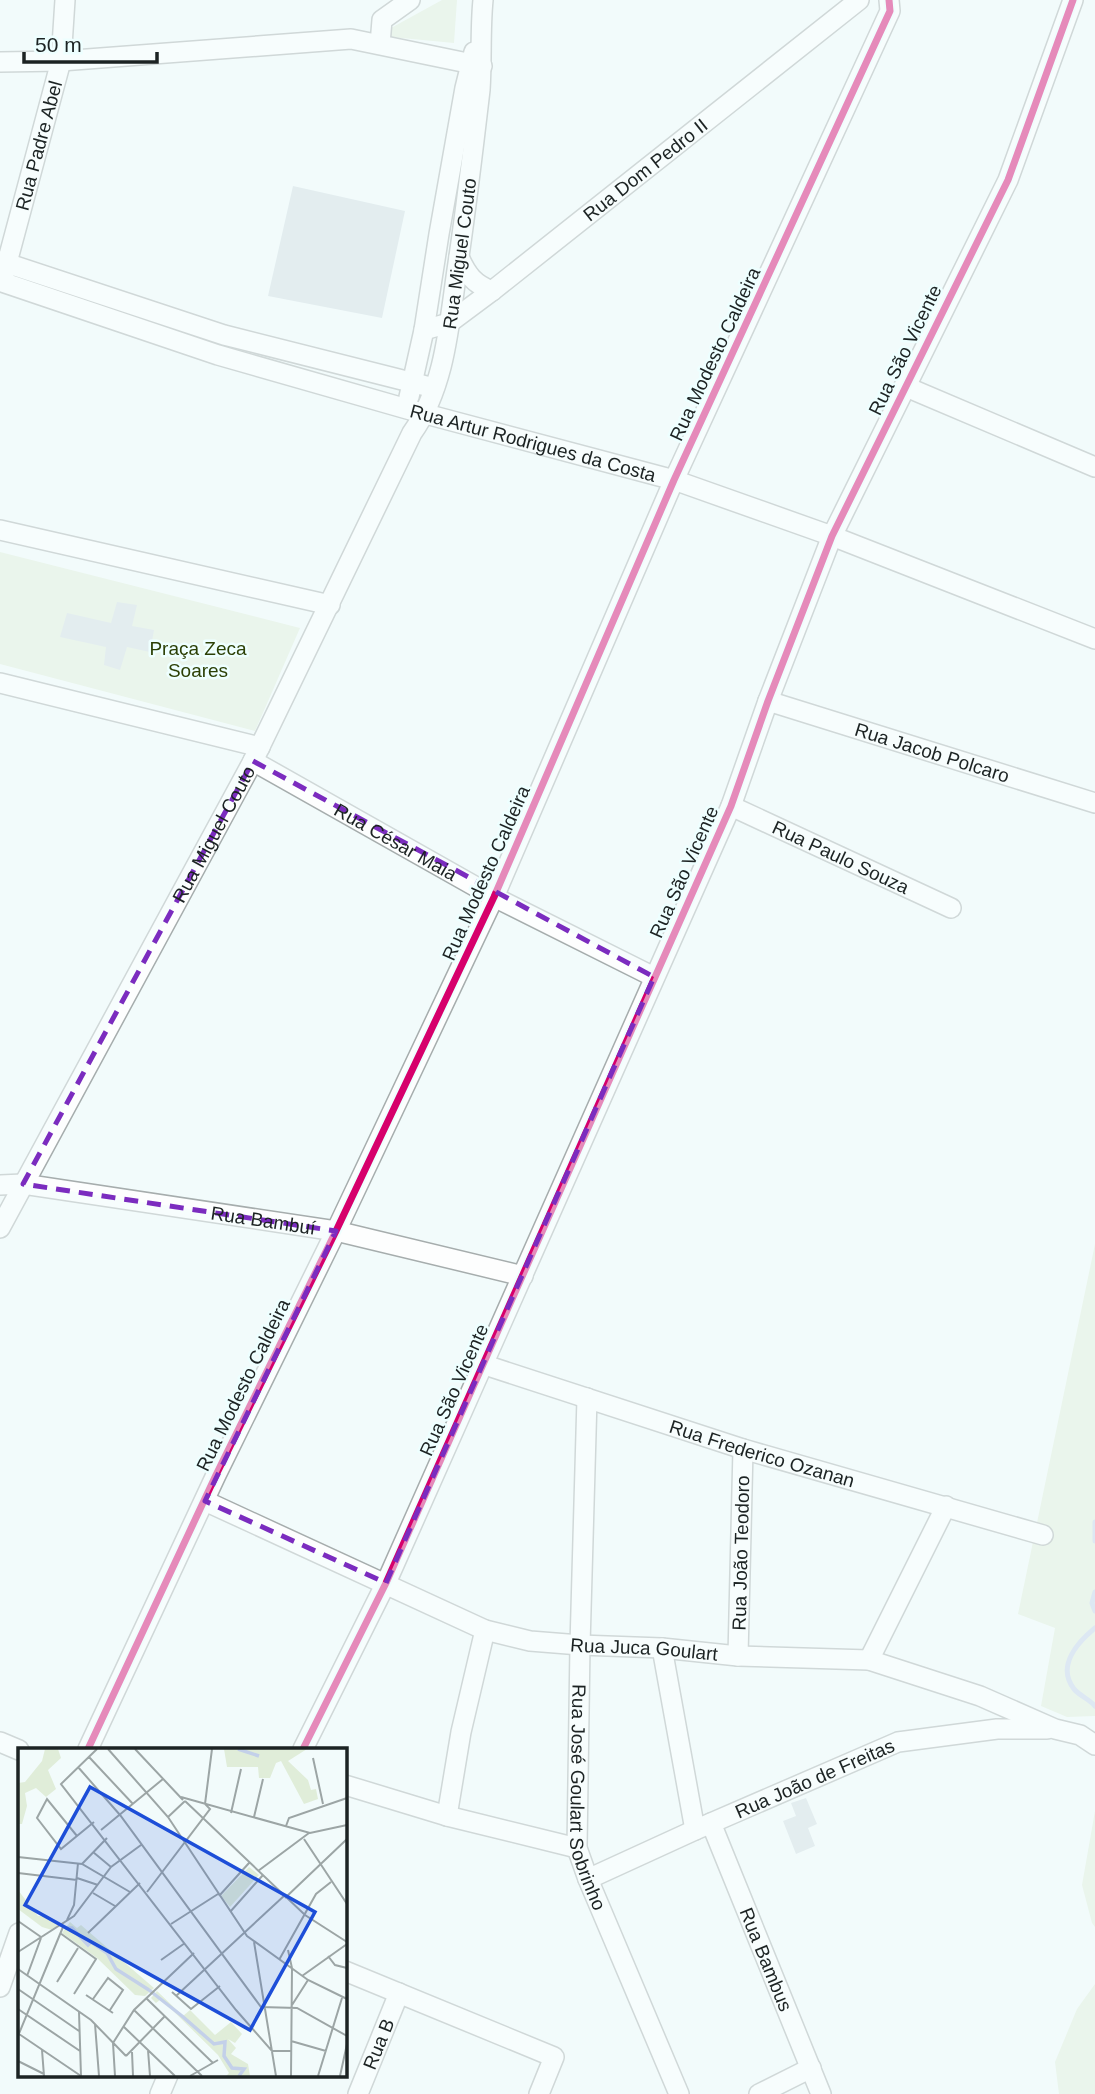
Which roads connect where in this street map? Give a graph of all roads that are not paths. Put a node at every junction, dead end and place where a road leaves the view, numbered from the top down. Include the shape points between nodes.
1 (65, 0) edge
2 (410, 0) edge
3 (483, 0) edge
4 (859, 0) edge
5 (889, 0) edge
6 (1073, 0) edge
7 (382, 20) junction
8 (351, 39) junction
9 (380, 44) junction
10 (61, 61) junction
11 (0, 62) edge
12 (476, 65) junction
13 (458, 264) junction
14 (433, 266) junction
15 (2, 274) edge
16 (492, 291) junction
17 (449, 323) junction
18 (425, 330) junction
19 (224, 335) junction
20 (218, 355) junction
21 (411, 384) junction
22 (904, 386) junction
23 (435, 388) junction
24 (416, 412) junction
25 (1095, 467) edge
26 (674, 480) junction
27 (0, 530) edge
28 (832, 536) junction
29 (330, 605) junction
30 (1095, 639) edge
31 (0, 683) edge
32 (768, 701) junction
33 (257, 754) junction
34 (1095, 803) edge
35 (731, 806) junction
36 (494, 897) junction
37 (951, 908) dead end
38 (654, 977) junction
39 (23, 1184) junction
40 (0, 1185) edge
41 (2, 1220) edge
42 (336, 1231) junction
43 (523, 1276) junction
44 (482, 1364) junction
45 (587, 1398) junction
46 (743, 1449) junction
47 (205, 1501) junction
48 (946, 1506) junction
49 (1043, 1535) dead end
50 (386, 1583) junction
51 (485, 1630) junction
52 (580, 1645) junction
53 (663, 1648) junction
54 (738, 1656) junction
55 (869, 1660) junction
56 (1055, 1729) junction
57 (1090, 1738) edge
58 (0, 1742) edge
59 (88, 1748) edge
60 (304, 1748) edge
61 (18, 1751) edge
62 (346, 1785) edge
63 (447, 1815) junction
64 (703, 1826) junction
65 (577, 1848) junction
66 (588, 1880) junction
67 (18, 1936) edge
68 (346, 1971) edge
69 (0, 1987) edge
70 (398, 1993) junction
71 (811, 2068) junction
72 (168, 2076) edge
73 (160, 2094) edge
74 (358, 2094) edge
75 (539, 2094) edge
76 (679, 2094) edge
77 (759, 2094) edge
78 (821, 2094) edge

1 - 10 street, Rua Padre Abel
2 - 7 street
3 - 12 street
4 - 16 street, Rua Dom Pedro II
5 - 26 street, Rua Modesto Caldeira via 890,11
6 - 22 street, Rua São Vicente via 1008,180
7 - 8 street
7 - 9 street
8 - 9 street
8 - 10 street
9 - 12 street
10 - 11 street
10 - 15 street, Rua Padre Abel
12 - 13 street, Rua Miguel Couto
12 - 14 street, Rua Miguel Couto
13 - 14 street via 452,275 443,276
13 - 16 street via 477,285
13 - 17 street, Rua Miguel Couto
14 - 18 street, Rua Miguel Couto
15 - 19 street, Rua Artur Rodrigues da Costa
15 - 20 street, Rua Artur Rodrigues da Costa
16 - 17 street, Rua Dom Pedro II
17 - 18 street, Rua Dom Pedro II
17 - 23 street, Rua Miguel Couto
18 - 21 street, Rua Miguel Couto
19 - 20 street
19 - 21 street, Rua Artur Rodrigues da Costa
20 - 24 street, Rua Artur Rodrigues da Costa
21 - 23 street, Rua Artur Rodrigues da Costa
21 - 24 street, Rua Miguel Couto
22 - 25 street
22 - 28 street, Rua São Vicente
23 - 24 street, Rua Miguel Couto
24 - 26 street, Rua Artur Rodrigues da Costa
24 - 29 street, Rua Miguel Couto via 412,433
26 - 28 street, Rua Artur Rodrigues da Costa
26 - 36 street, Rua Modesto Caldeira
27 - 29 street
28 - 30 street, Rua Artur Rodrigues da Costa
28 - 32 street, Rua São Vicente
29 - 33 street, Rua Miguel Couto
31 - 33 street
32 - 34 street, Rua Jacob Polcaro
32 - 35 street, Rua São Vicente
33 - 36 street, Rua César Maia
33 - 39 street, Rua Miguel Couto
35 - 37 street, Rua Paulo Souza
35 - 38 street, Rua São Vicente
36 - 38 street, Rua César Maia
36 - 42 street, Rua Modesto Caldeira
38 - 43 street, Rua São Vicente
39 - 40 street, Rua Bambuí
39 - 41 street, Rua Miguel Couto
39 - 42 street, Rua Bambuí
42 - 43 street, Rua Bambuí
42 - 47 street, Rua Modesto Caldeira
43 - 44 street, Rua São Vicente
44 - 45 street, Rua Frederico Ozanan
44 - 50 street, Rua São Vicente
45 - 46 street, Rua Frederico Ozanan
45 - 52 street, Rua José Goulart Sobrinho
46 - 48 street, Rua Frederico Ozanan
46 - 54 street, Rua João Teodoro
47 - 50 street, Rua Juca Goulart
47 - 59 street, Rua Modesto Caldeira
48 - 49 street, Rua Frederico Ozanan
48 - 55 street
50 - 51 street, Rua Juca Goulart
50 - 60 street, Rua São Vicente
51 - 52 street, Rua Juca Goulart via 530,1641
51 - 63 street
52 - 53 street, Rua Juca Goulart
52 - 65 street, Rua José Goulart Sobrinho
53 - 54 street, Rua Juca Goulart
53 - 64 street, Rua Bambus
54 - 55 street, Rua Juca Goulart
55 - 56 street, Rua Juca Goulart via 980,1696
56 - 57 street, Rua Juca Goulart
56 - 64 street, Rua João de Freitas via 998,1729 898,1742
58 - 61 street
62 - 63 street
63 - 65 street
64 - 66 street, Rua João de Freitas
64 - 71 street, Rua Bambus
65 - 66 street, Rua José Goulart Sobrinho
66 - 76 street, Rua José Goulart Sobrinho
67 - 69 street
68 - 70 street
70 - 74 street, Rua B
70 - 75 street via 554,2057
71 - 77 street
71 - 78 street, Rua Bambus
72 - 73 street

